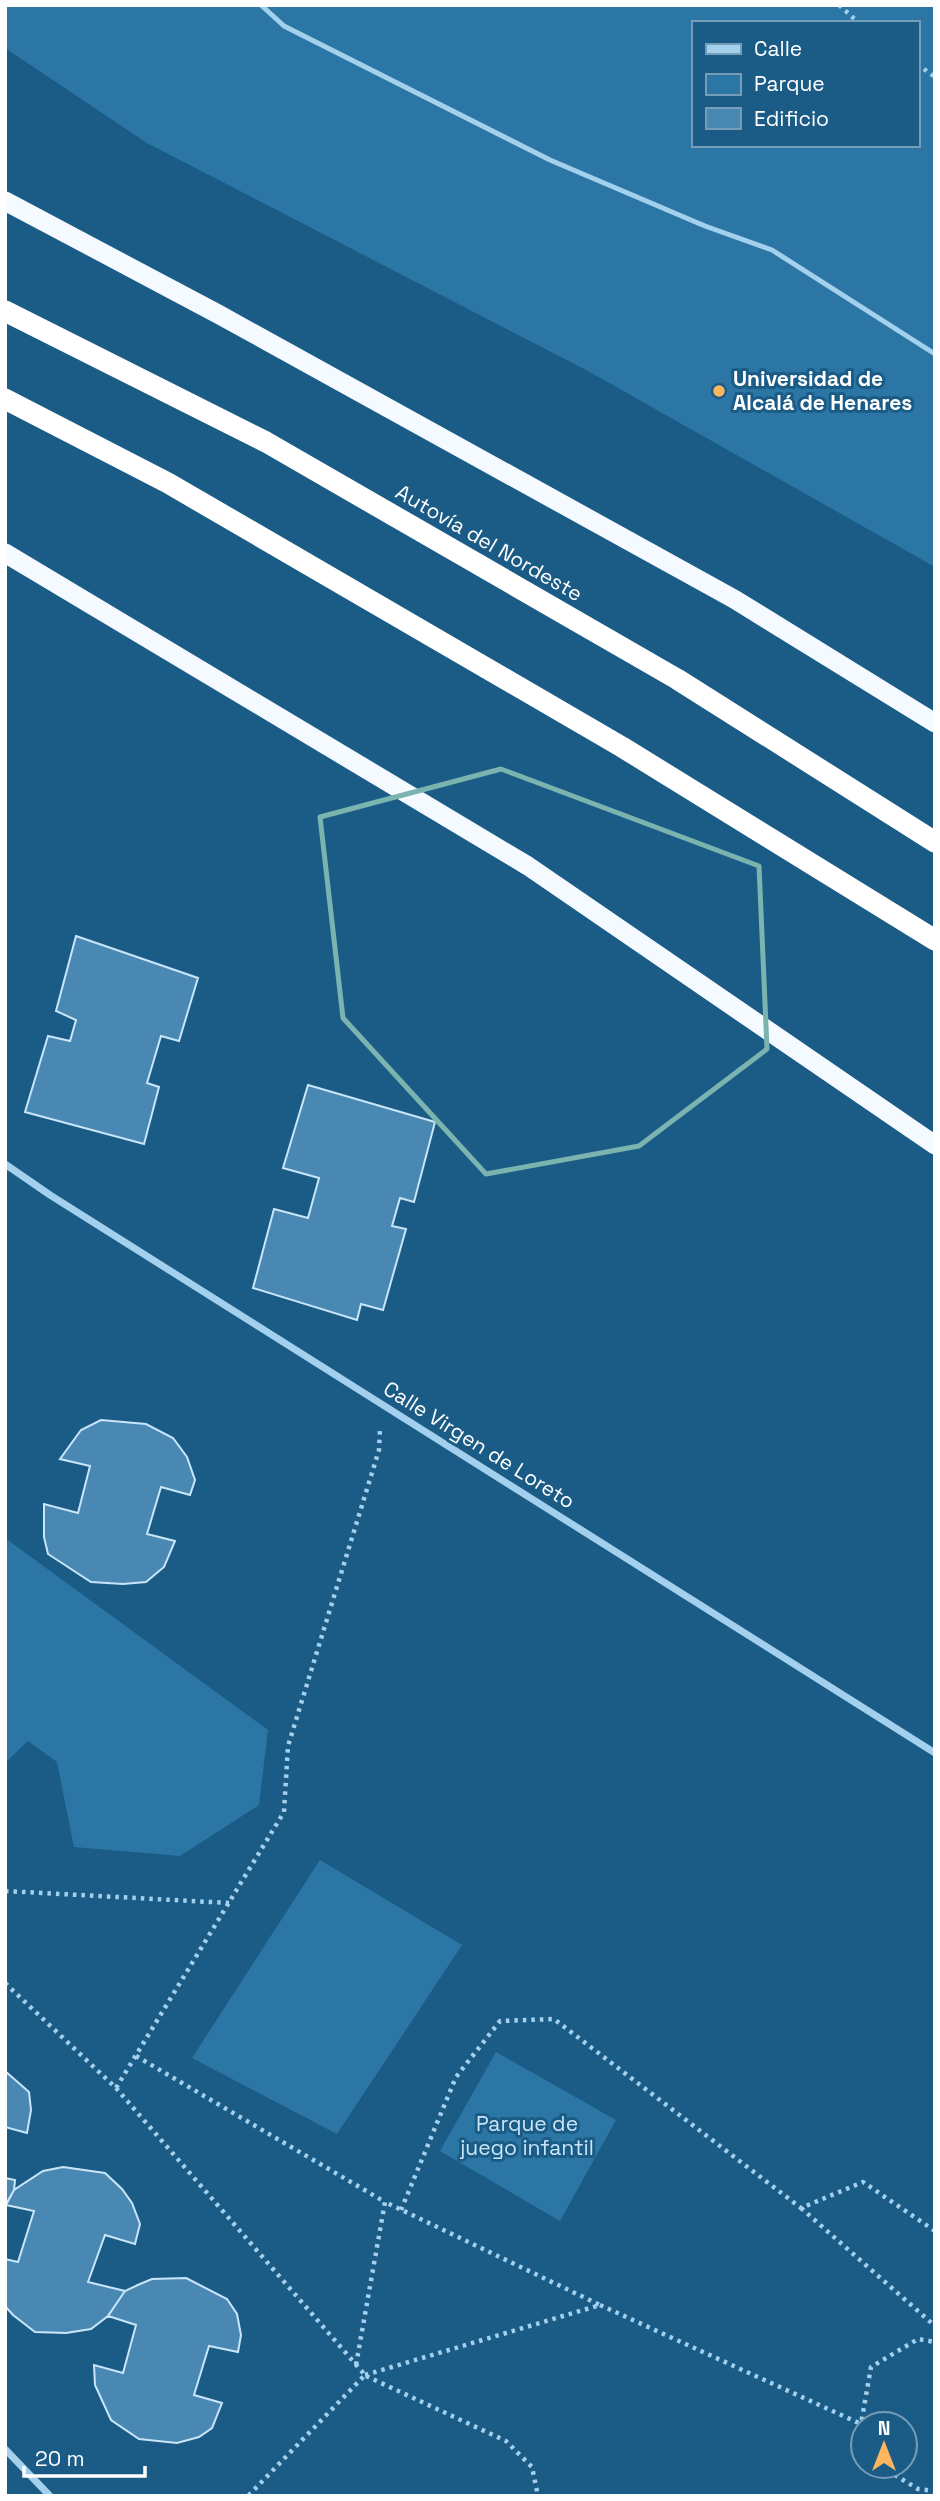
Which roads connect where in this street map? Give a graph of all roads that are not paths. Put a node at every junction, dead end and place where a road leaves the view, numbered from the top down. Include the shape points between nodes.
1 (261, 5) edge
2 (5, 201) edge
3 (5, 311) edge
4 (935, 354) edge
5 (5, 399) edge
6 (5, 553) edge
7 (935, 723) edge
8 (935, 842) edge
9 (935, 940) edge
10 (935, 1145) edge
11 (5, 1164) edge
12 (935, 1754) edge
13 (5, 2449) edge
14 (50, 2496) edge

1 - 4 lane via 284,26 550,160 772,250
2 - 7 highway via 734,598
3 - 8 highway, Autovía del Nordeste via 266,442 677,679
5 - 9 highway via 168,483 598,733
6 - 10 highway via 528,866
11 - 12 street, Calle Virgen de Loreto
13 - 14 street

